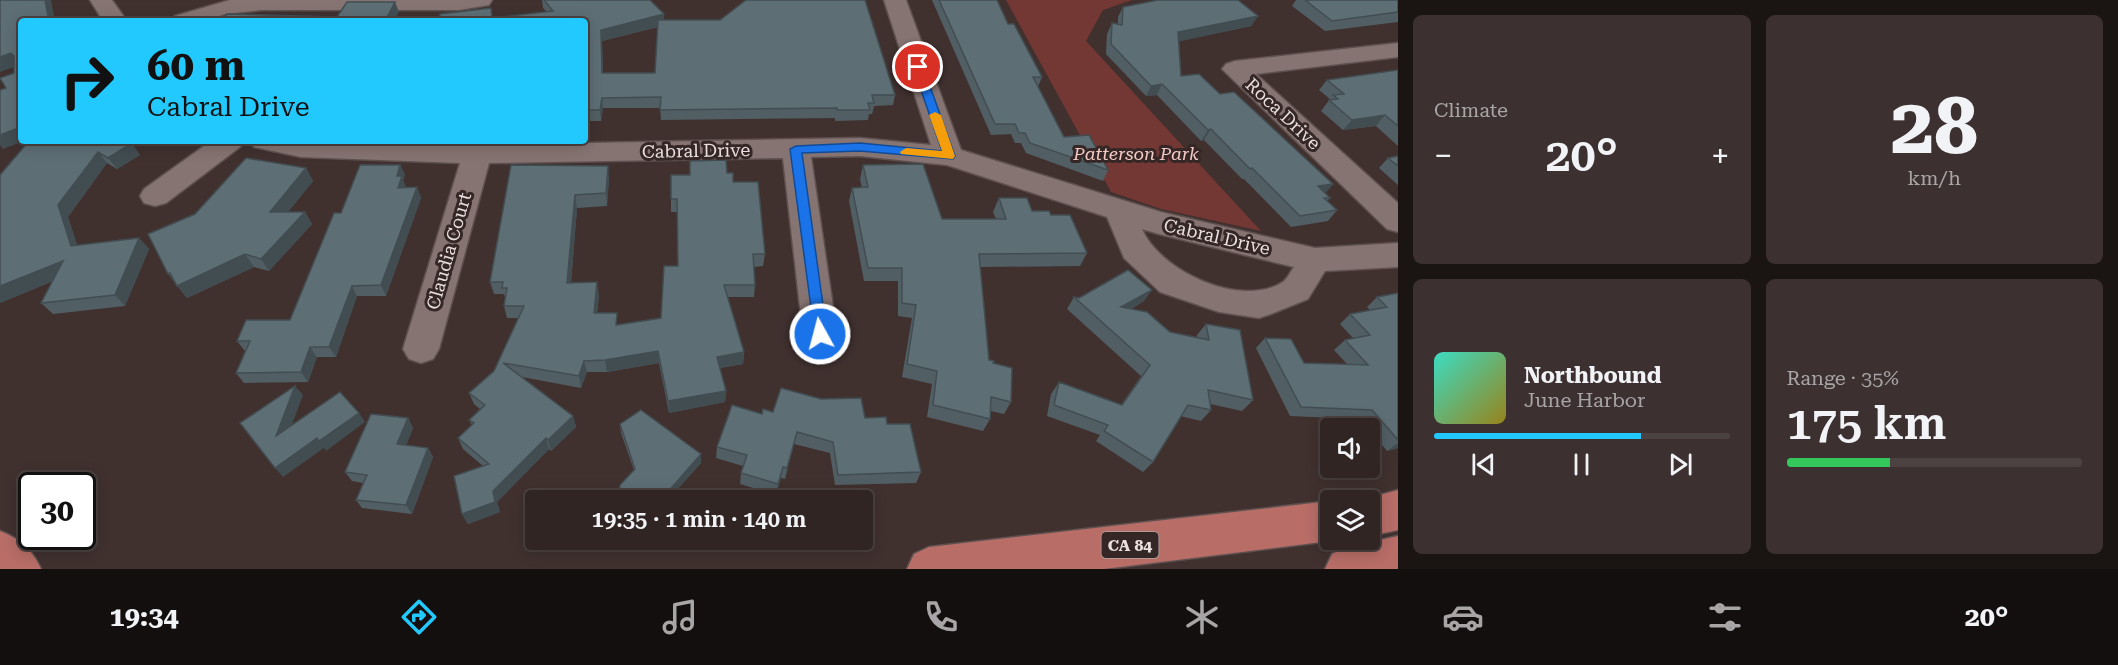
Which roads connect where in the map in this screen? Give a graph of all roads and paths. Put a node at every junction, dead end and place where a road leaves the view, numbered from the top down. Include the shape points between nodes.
1 (101, 0) edge
2 (481, 0) edge
3 (895, 0) edge
4 (113, 18) edge
5 (192, 18) edge
6 (1398, 50) edge
7 (226, 144) edge
8 (280, 144) edge
9 (796, 149) junction
10 (477, 154) junction
11 (949, 156) junction
12 (155, 196) dead end
13 (1119, 210) junction
14 (1398, 221) edge
15 (1398, 255) edge
16 (1315, 260) junction
17 (820, 334) dead end
18 (421, 349) dead end
19 (1398, 510) edge
20 (1380, 514) edge
21 (1320, 522) edge
22 (0, 552) edge
23 (1398, 557) edge
24 (19, 569) edge
25 (929, 569) edge
26 (1347, 569) edge

1 - 4 street
2 - 5 street via 262,3 221,8
3 - 11 street
6 - 14 street, Roca Drive via 1235,69
7 - 12 street
8 - 10 street, Cabral Drive
9 - 10 street, Cabral Drive
9 - 11 street, Cabral Drive via 860,147
9 - 17 street
10 - 18 street, Claudia Court
11 - 13 street, Cabral Drive
13 - 16 street, Cabral Drive
13 - 16 street via 1135,250 1172,283 1219,299 1259,305 1296,290
15 - 16 street, Cabral Drive
19 - 20 highway
21 - 25 highway, CA 84
22 - 24 highway
23 - 26 highway

